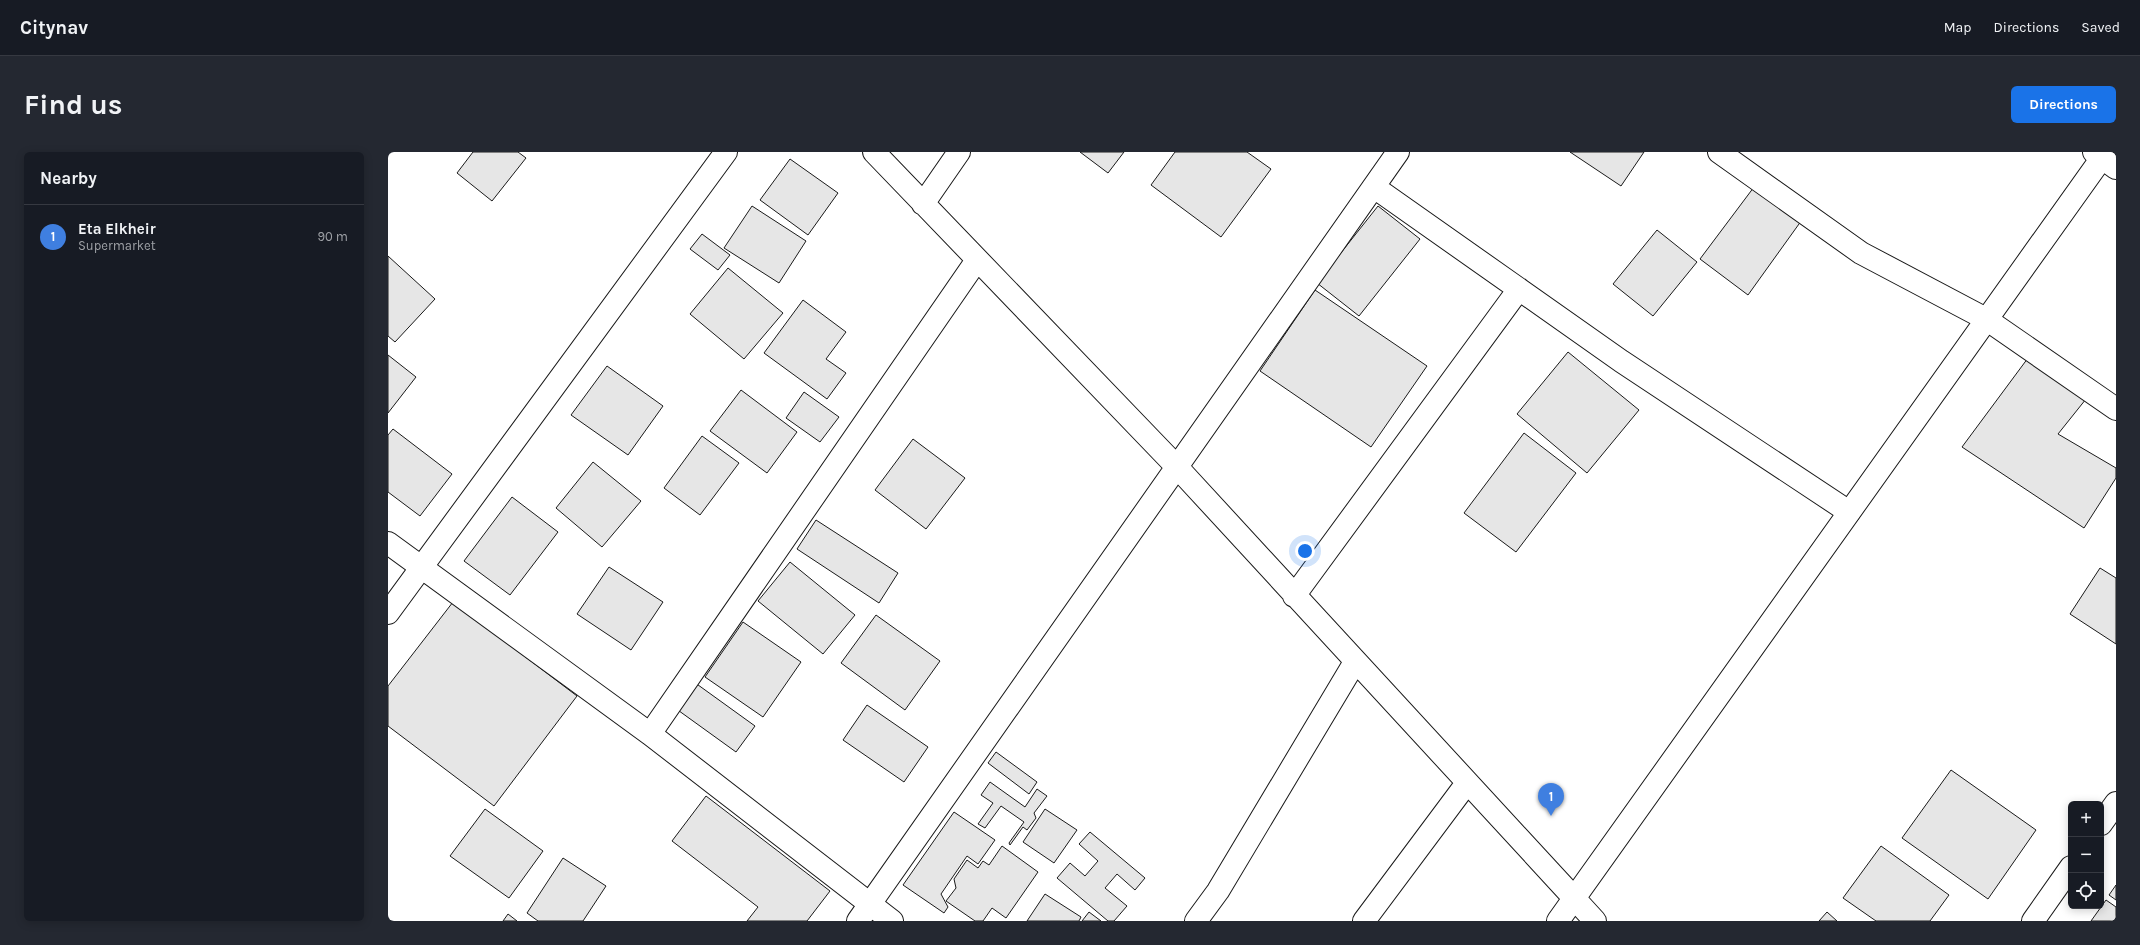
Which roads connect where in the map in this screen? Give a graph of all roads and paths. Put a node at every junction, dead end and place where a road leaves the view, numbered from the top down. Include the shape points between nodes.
1 (726, 152) edge
2 (874, 152) edge
3 (959, 152) edge
4 (1398, 152) edge
5 (1719, 152) edge
6 (2104, 157) edge
7 (1374, 187) junction
8 (923, 204) junction
9 (977, 260) junction
10 (1519, 289) junction
11 (1986, 319) junction
12 (2116, 409) edge
13 (1177, 467) junction
14 (1849, 512) junction
15 (388, 543) edge
16 (420, 568) junction
17 (1294, 596) junction
18 (388, 613) edge
19 (1355, 662) junction
20 (650, 734) junction
21 (1467, 783) junction
22 (2116, 803) edge
23 (2104, 820) edge
24 (2068, 871) edge
25 (1574, 898) junction
26 (864, 913) edge
27 (892, 921) edge
28 (1196, 921) edge
29 (1364, 921) edge
30 (1558, 921) edge
31 (1595, 921) edge
32 (2033, 921) edge

1 - 16 street
2 - 8 street
3 - 8 street
4 - 7 street
5 - 11 street via 1861,253
6 - 11 street
7 - 10 street
7 - 13 street
8 - 9 street
9 - 13 street
9 - 20 street
10 - 14 street
10 - 17 street
11 - 12 street
11 - 14 street
13 - 17 street
13 - 26 street
14 - 25 street
15 - 16 street
16 - 18 street
16 - 20 street
17 - 19 street
19 - 21 street
19 - 28 street via 1218,891
20 - 26 street
21 - 25 street
21 - 29 street
22 - 23 street
24 - 32 street
25 - 30 street
25 - 31 street
26 - 27 street

